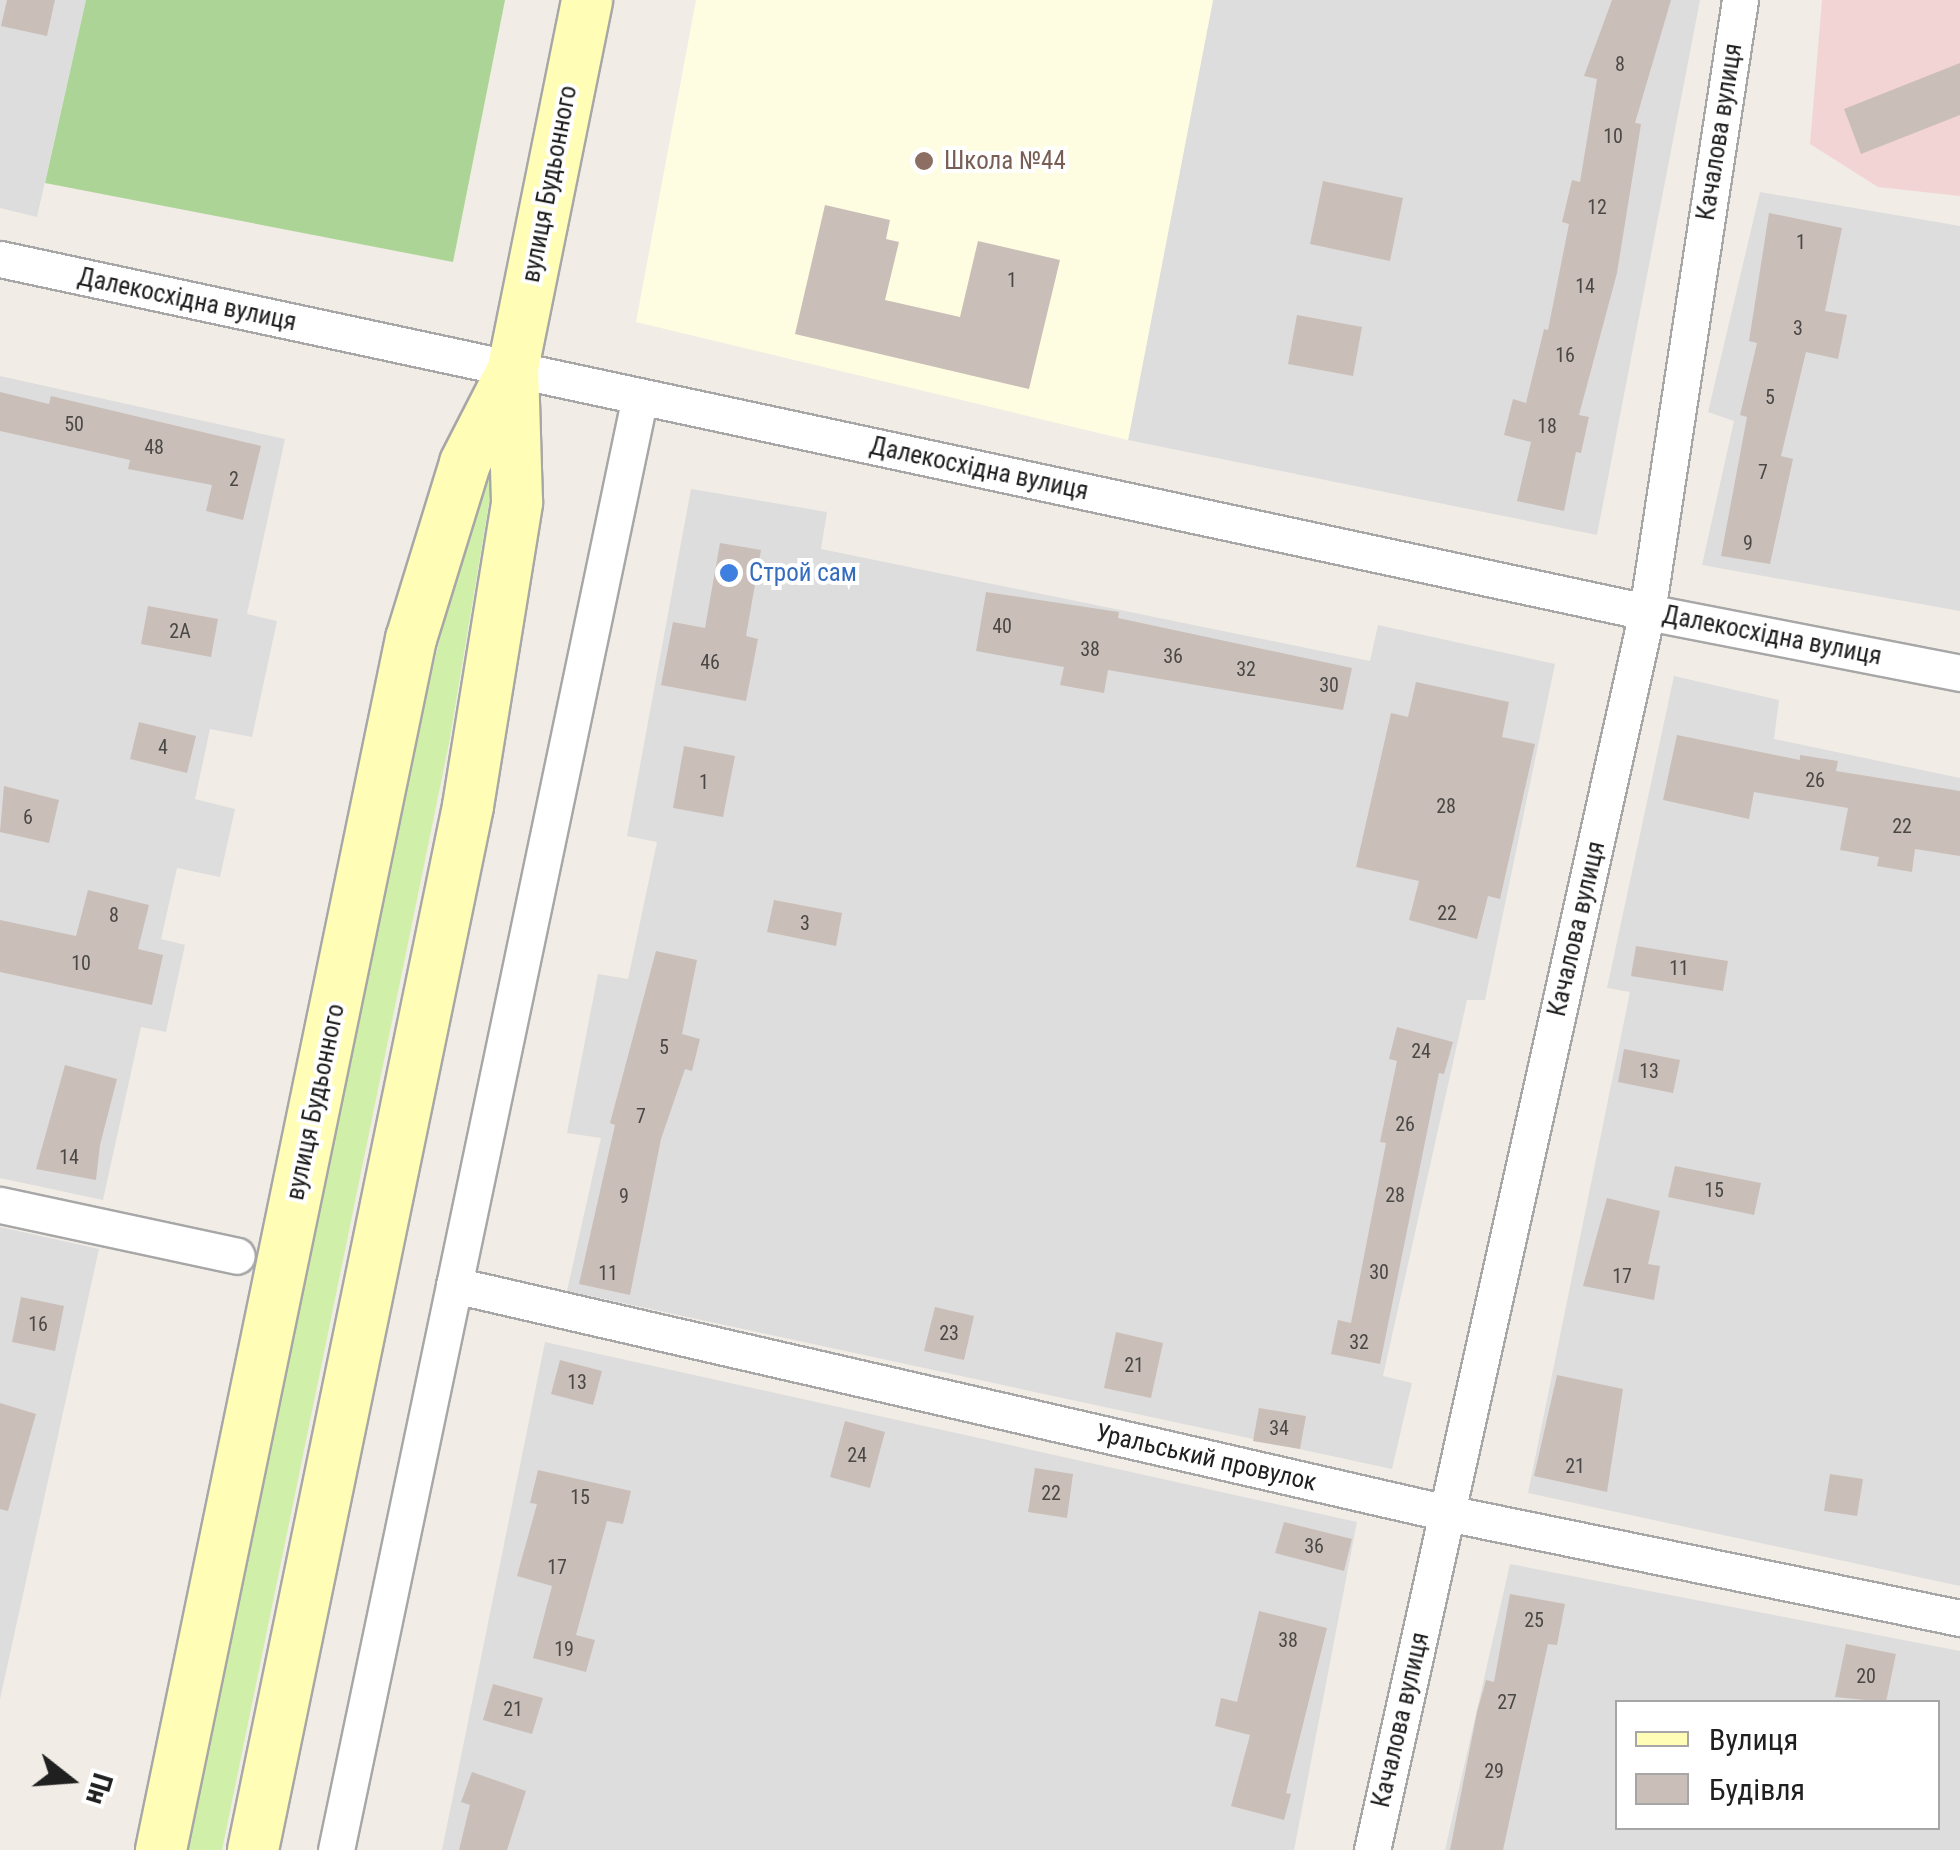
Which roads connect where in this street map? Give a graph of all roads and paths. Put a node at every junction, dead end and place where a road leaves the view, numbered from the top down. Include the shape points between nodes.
1 (587, 0) edge
2 (1740, 0) edge
3 (0, 260) edge
4 (513, 368) junction
5 (640, 396) junction
6 (1647, 612) junction
7 (1960, 672) edge
8 (0, 1205) edge
9 (237, 1256) dead end
10 (454, 1285) junction
11 (1447, 1513) junction
12 (1960, 1618) edge
13 (162, 1850) edge
14 (253, 1850) edge
15 (336, 1850) edge
16 (1372, 1850) edge

1 - 4 main road, вулиця Будьонного
2 - 6 street, Качалова вулиця
3 - 4 street, Далекосхідна вулиця
4 - 5 street, Далекосхідна вулиця
4 - 13 main road, вулиця Будьонного via 465,463 411,639
4 - 14 main road, вулиця Будьонного via 517,502 468,806
5 - 6 street, Далекосхідна вулиця
5 - 10 street
6 - 7 street, Далекосхідна вулиця
6 - 11 street, Качалова вулиця
8 - 9 street
10 - 11 street, Уральський провулок
10 - 15 street
11 - 12 street, Уральський провулок
11 - 16 street, Качалова вулиця

